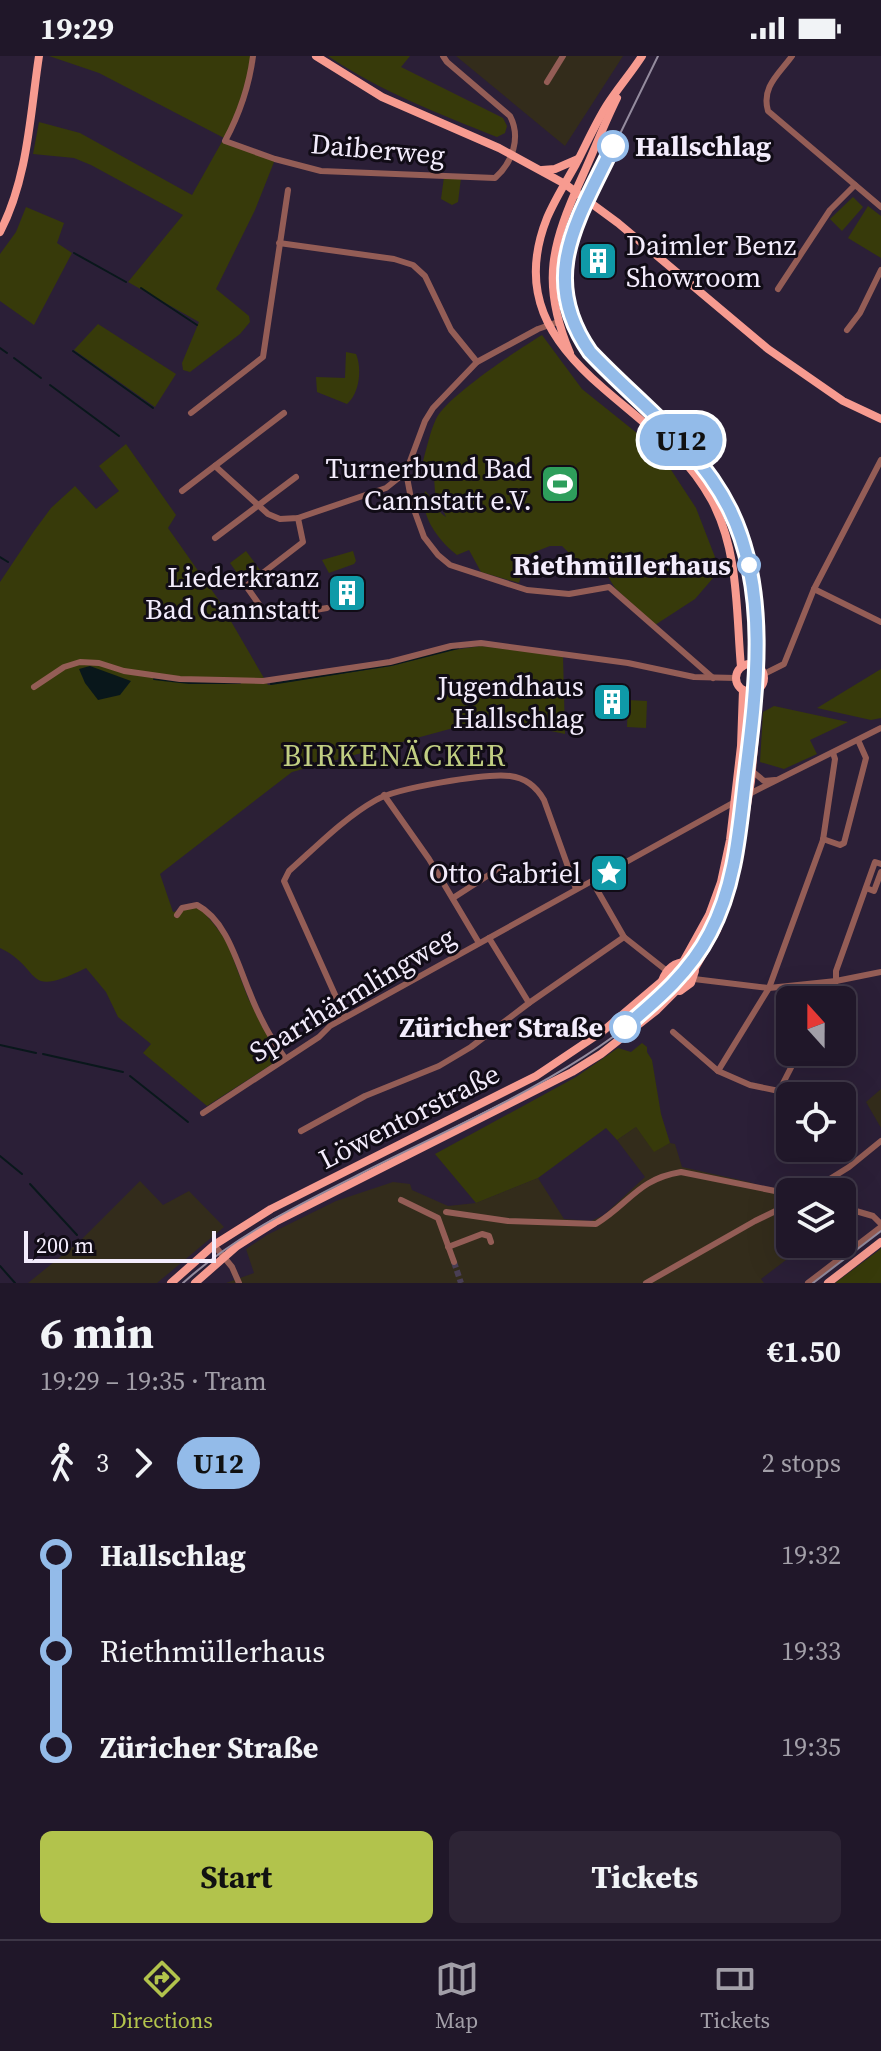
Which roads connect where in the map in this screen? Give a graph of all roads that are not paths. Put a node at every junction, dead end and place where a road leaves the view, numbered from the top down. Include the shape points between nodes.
1 (39, 56) edge
2 (253, 56) edge
3 (316, 56) edge
4 (443, 56) edge
5 (563, 56) edge
6 (642, 56) edge
7 (792, 56) edge
8 (627, 80) junction
9 (547, 82) dead end
10 (511, 154) junction
11 (578, 159) junction
12 (541, 170) junction
13 (565, 184) junction
14 (855, 185) junction
15 (288, 190) dead end
16 (575, 191) junction
17 (881, 207) edge
18 (0, 232) edge
19 (279, 243) junction
20 (881, 270) edge
21 (778, 289) dead end
22 (558, 322) junction
23 (548, 325) junction
24 (847, 330) dead end
25 (571, 356) junction
26 (477, 362) junction
27 (191, 413) dead end
28 (284, 413) dead end
29 (881, 419) edge
30 (881, 460) edge
31 (215, 466) junction
32 (406, 472) junction
33 (296, 477) dead end
34 (182, 491) dead end
35 (258, 505) junction
36 (298, 518) junction
37 (215, 538) dead end
38 (814, 589) junction
39 (327, 608) dead end
40 (880, 622) edge
41 (740, 639) junction
42 (751, 663) junction
43 (741, 667) junction
44 (764, 674) junction
45 (736, 678) junction
46 (714, 679) junction
47 (34, 687) dead end
48 (759, 689) junction
49 (743, 690) junction
50 (881, 728) edge
51 (858, 740) junction
52 (833, 753) junction
53 (752, 771) junction
54 (779, 779) junction
55 (749, 794) junction
56 (384, 795) junction
57 (734, 803) junction
58 (823, 839) junction
59 (881, 864) edge
60 (498, 869) dead end
61 (881, 872) edge
62 (592, 881) junction
63 (866, 888) junction
64 (576, 889) junction
65 (453, 898) junction
66 (177, 915) dead end
67 (624, 937) junction
68 (489, 938) junction
69 (479, 943) junction
70 (683, 962) junction
71 (695, 968) junction
72 (667, 971) junction
73 (881, 972) edge
74 (694, 979) junction
75 (662, 981) junction
76 (836, 981) junction
77 (833, 986) edge
78 (769, 988) junction
79 (675, 992) junction
80 (529, 1003) junction
81 (345, 1017) junction
82 (673, 1032) dead end
83 (285, 1058) junction
84 (792, 1066) edge
85 (718, 1071) junction
86 (203, 1113) dead end
87 (301, 1131) dead end
88 (881, 1141) edge
89 (831, 1178) edge
90 (776, 1191) edge
91 (401, 1200) dead end
92 (776, 1211) edge
93 (856, 1211) edge
94 (446, 1212) dead end
95 (881, 1226) edge
96 (491, 1242) dead end
97 (881, 1242) edge
98 (214, 1245) junction
99 (448, 1247) junction
100 (225, 1257) junction
101 (454, 1262) tunnel mouth
102 (171, 1283) edge
103 (195, 1283) edge
104 (239, 1283) edge
105 (646, 1283) edge
106 (808, 1283) edge
107 (828, 1283) edge

1 - 18 main road via 19,184
2 - 10 street, Daiberweg via 246,95 225,141 321,171 379,174 491,179 503,171
3 - 10 main road via 382,97
4 - 10 street via 510,116 516,128
5 - 9 street
6 - 8 main road
7 - 14 street via 767,88 768,111
8 - 11 main road
8 - 16 main road
10 - 12 main road
11 - 12 main road
11 - 13 main road
12 - 13 main road
13 - 16 main road
13 - 23 main road via 538,251 538,290
14 - 17 street
14 - 21 street via 830,210
15 - 19 street
16 - 22 main road via 553,265
16 - 29 main road via 768,349 843,401
19 - 26 street via 413,265 425,276 451,330
19 - 27 street via 263,357
20 - 24 street
22 - 23 street
22 - 25 main road
23 - 25 main road
23 - 26 street
25 - 41 main road via 671,445 707,492 731,554
26 - 32 street via 433,408
28 - 31 street
30 - 38 street
31 - 34 street
31 - 35 street
32 - 36 street via 386,488
32 - 46 street via 424,537 450,565 535,591 569,594 609,587
33 - 35 street
35 - 36 street via 280,519
35 - 37 street
36 - 39 street via 303,542 246,586 273,617
38 - 40 street
38 - 44 street via 784,664
41 - 42 main road
41 - 43 main road
42 - 43 main road
42 - 44 main road
43 - 45 main road
44 - 48 main road
45 - 46 street
45 - 49 main road
46 - 47 street via 481,643 263,681 180,679 80,662
48 - 49 main road
48 - 53 main road
49 - 57 main road
50 - 51 street, Sparrhärmlingweg
51 - 52 street, Sparrhärmlingweg
51 - 58 street via 866,758 844,843
52 - 54 street, Sparrhärmlingweg
52 - 58 street
53 - 54 street via 764,781
53 - 55 main road
54 - 55 street, Sparrhärmlingweg
55 - 57 street, Sparrhärmlingweg
55 - 71 main road via 727,903
56 - 64 street via 484,777 526,780 544,800
56 - 65 street
56 - 81 street via 313,850 284,881
57 - 62 street, Sparrhärmlingweg
57 - 70 main road via 717,897
58 - 78 street
59 - 63 street via 875,862
60 - 65 street
61 - 63 street via 874,891
62 - 64 street, Sparrhärmlingweg
62 - 67 street
63 - 76 street
64 - 68 street, Sparrhärmlingweg
65 - 69 street
66 - 83 street via 182,908 197,905 214,922
67 - 72 street
67 - 80 street
68 - 69 street, Sparrhärmlingweg
68 - 80 street
69 - 81 street, Sparrhärmlingweg
70 - 71 main road
70 - 72 main road
71 - 74 main road
72 - 75 main road, Löwentorstraße
73 - 76 street
74 - 78 street
74 - 79 main road, Löwentorstraße
75 - 79 main road
75 - 98 main road, Löwentorstraße via 603,1031 536,1076 271,1209
76 - 77 street
76 - 78 street
78 - 85 street
79 - 100 main road, Löwentorstraße via 572,1072 275,1222
80 - 87 street via 450,1060 365,1096
81 - 83 street, Sparrhärmlingweg
82 - 85 street
83 - 86 street, Sparrhärmlingweg
84 - 85 street via 779,1091
88 - 89 street
90 - 94 street via 681,1172 649,1182 596,1224 508,1221
91 - 99 street via 438,1218
92 - 105 street
93 - 95 street via 873,1216
95 - 106 street
96 - 99 street via 482,1234
97 - 107 main road
98 - 100 street
98 - 102 main road, Löwentorstraße
99 - 101 street
100 - 103 main road, Löwentorstraße
100 - 104 street

